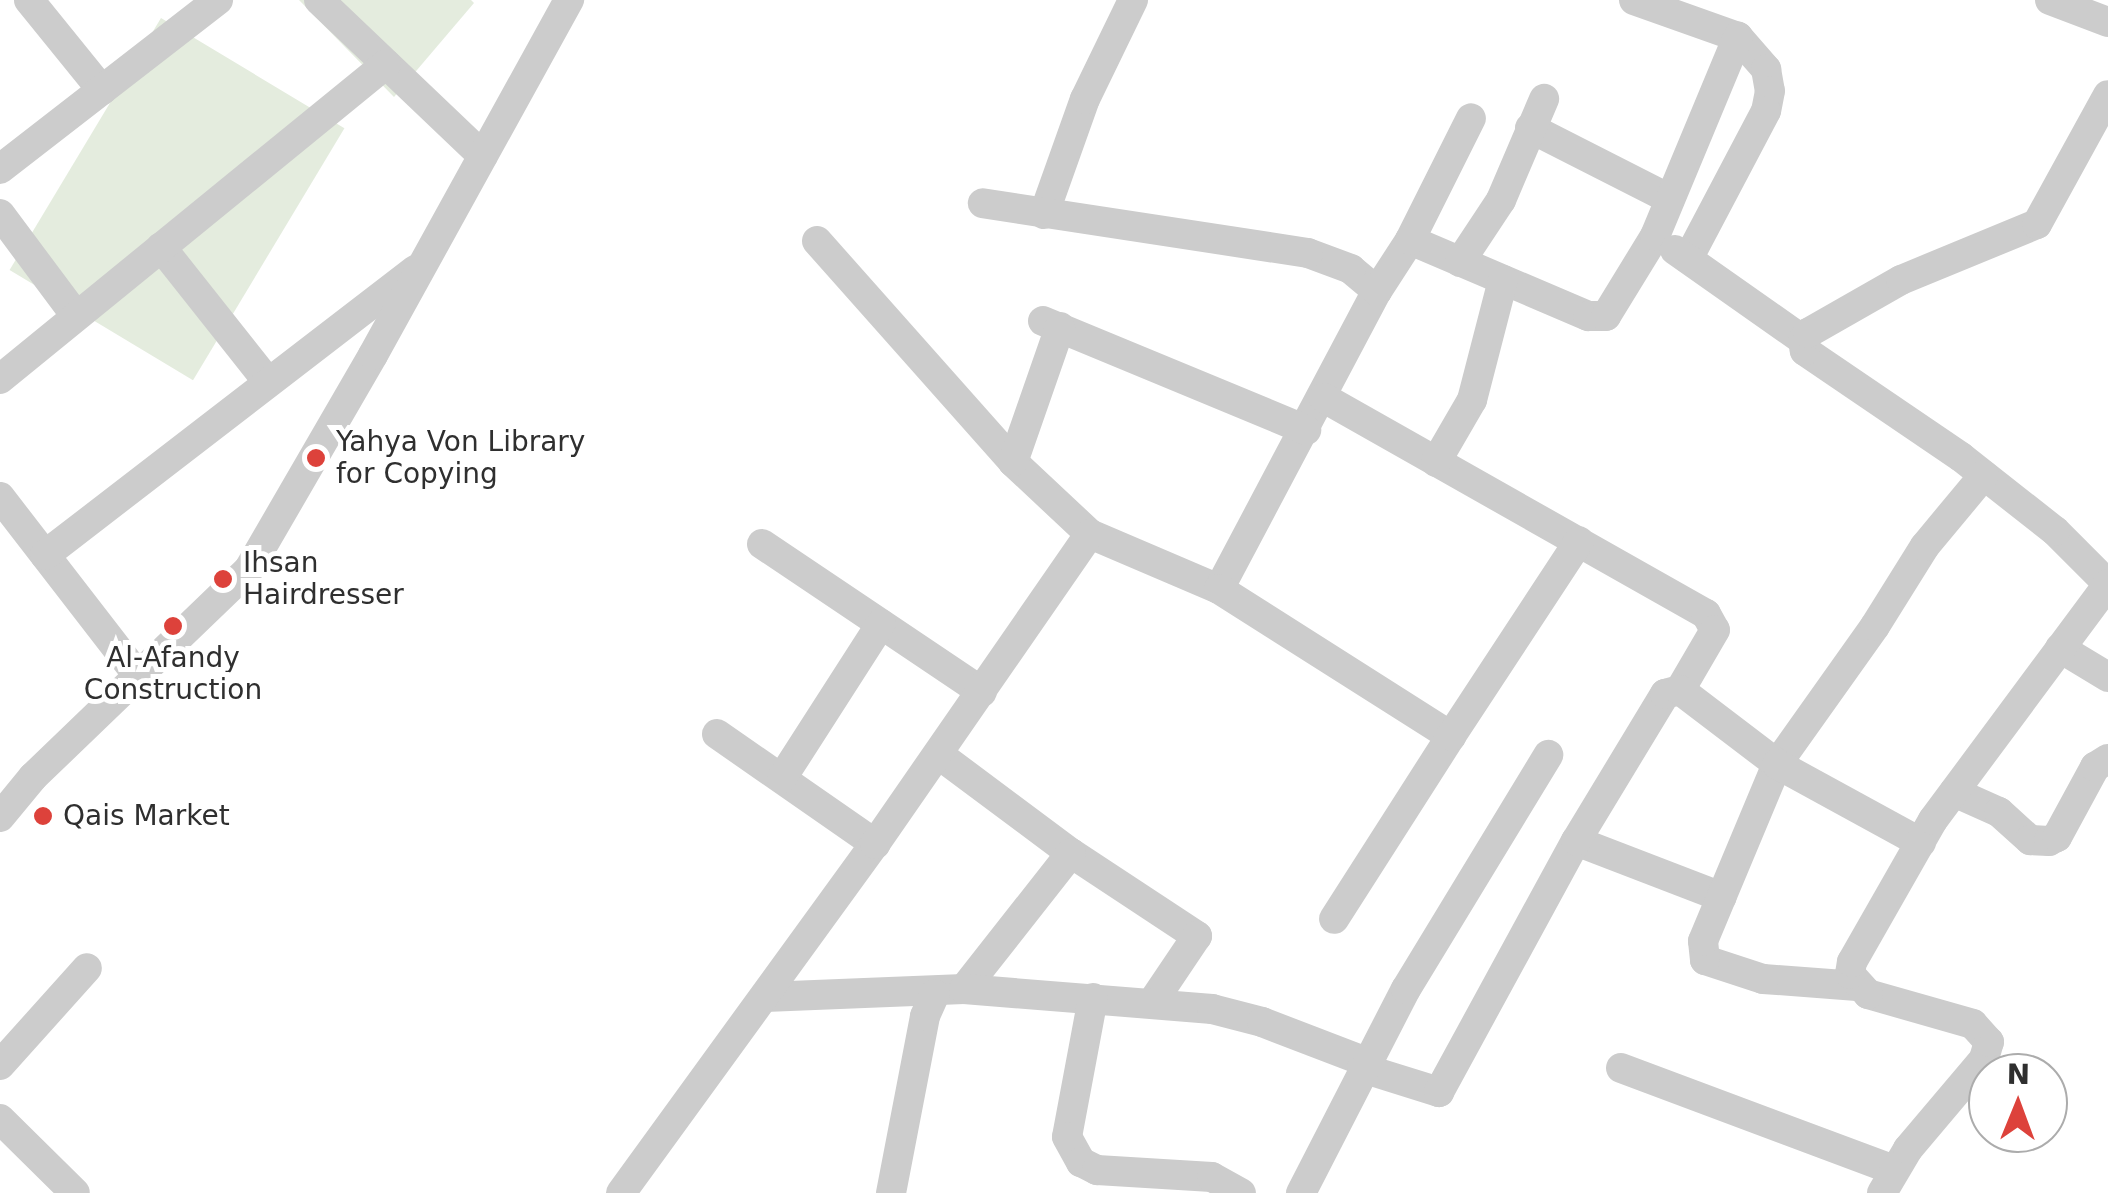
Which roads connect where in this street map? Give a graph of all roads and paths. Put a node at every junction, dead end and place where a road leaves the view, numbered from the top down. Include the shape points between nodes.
1 (29, 0) edge
2 (218, 0) edge
3 (320, 0) edge
4 (569, 0) edge
5 (1133, 0) edge
6 (1634, 0) edge
7 (2050, 0) edge
8 (2108, 22) edge
9 (1738, 37) junction
10 (386, 64) junction
11 (102, 90) junction
12 (2108, 95) edge
13 (1544, 99) dead end
14 (1470, 118) dead end
15 (1530, 128) junction
16 (483, 156) junction
17 (0, 169) edge
18 (1670, 199) junction
19 (983, 204) dead end
20 (0, 214) edge
21 (1044, 214) junction
22 (1655, 236) junction
23 (1410, 240) junction
24 (817, 241) dead end
25 (161, 247) junction
26 (1688, 259) junction
27 (1460, 262) junction
28 (424, 263) junction
29 (1503, 280) junction
30 (1376, 292) junction
31 (76, 316) junction
32 (1803, 340) junction
33 (0, 379) edge
34 (268, 382) junction
35 (1324, 398) junction
36 (1306, 430) junction
37 (1013, 462) junction
38 (1436, 462) junction
39 (1984, 475) junction
40 (0, 497) edge
41 (1090, 534) junction
42 (1578, 541) junction
43 (762, 544) dead end
44 (45, 555) junction
45 (2108, 584) edge
46 (1220, 589) junction
47 (881, 624) junction
48 (2060, 648) junction
49 (139, 677) junction
50 (2108, 678) edge
51 (1680, 690) junction
52 (982, 692) junction
53 (717, 734) dead end
54 (1451, 736) junction
55 (938, 754) junction
56 (1548, 756) dead end
57 (2108, 758) edge
58 (1777, 764) junction
59 (782, 778) junction
60 (1954, 792) junction
61 (0, 817) edge
62 (1576, 841) junction
63 (1920, 843) junction
64 (875, 844) junction
65 (1072, 853) junction
66 (1722, 896) junction
67 (1334, 919) dead end
68 (87, 968) dead end
69 (1857, 986) junction
70 (949, 991) junction
71 (765, 998) junction
72 (1093, 998) junction
73 (1152, 1004) junction
74 (1364, 1065) junction
75 (0, 1066) edge
76 (1621, 1068) dead end
77 (0, 1118) edge
78 (1888, 1182) edge
79 (75, 1193) edge
80 (621, 1193) edge
81 (891, 1193) edge
82 (1241, 1193) edge
83 (1300, 1193) edge

1 - 11 street
2 - 11 street
3 - 10 street
4 - 16 street
5 - 21 street via 1086,99
6 - 9 street
7 - 8 street
9 - 18 street
9 - 26 street via 1766,69 1768,100
10 - 16 street
10 - 25 street
11 - 17 street
12 - 32 street via 2036,224 1901,280
13 - 15 street
14 - 23 street
15 - 18 street
15 - 27 street via 1501,200
16 - 28 street
18 - 22 street
19 - 21 street
20 - 31 street
21 - 30 street via 1308,254 1351,270
22 - 26 street
22 - 29 street via 1606,316 1588,316
23 - 27 street
23 - 30 street
24 - 37 street
25 - 31 street
25 - 34 street
26 - 32 street
27 - 29 street
28 - 34 street
28 - 49 street via 249,569
29 - 38 street via 1472,400
30 - 35 street
31 - 33 street
32 - 39 street via 1805,351
34 - 44 street
35 - 36 street
35 - 38 street
36 - 37 street via 1052,324
36 - 46 street
37 - 41 street
38 - 42 street
39 - 45 street
39 - 58 street via 1925,546
40 - 44 street
41 - 46 street
41 - 52 street
42 - 51 street via 1715,624
42 - 54 street
43 - 47 street
44 - 49 street
45 - 48 street
46 - 54 street
47 - 52 street
47 - 59 street
48 - 50 street
48 - 60 street
49 - 61 street via 33,776
51 - 58 street
51 - 62 street via 1664,694
52 - 55 street
53 - 59 street
54 - 67 street
55 - 64 street
55 - 65 street
56 - 74 street
57 - 60 street via 2095,767 2050,841 2030,840 1999,812
58 - 63 street
58 - 66 street
59 - 64 street
60 - 63 street
62 - 66 street
62 - 74 street via 1439,1092
63 - 69 street via 1852,962
64 - 71 street
65 - 70 street
65 - 73 street via 1197,936
66 - 69 street via 1703,941 1705,960 1763,980
68 - 75 street
69 - 78 street via 1974,1024 1988,1042 1984,1059
70 - 71 street
70 - 72 street
70 - 81 street via 925,1016
71 - 80 street
72 - 73 street
72 - 82 street via 1067,1137 1081,1162 1107,1171 1212,1177
73 - 74 street via 1262,1022
74 - 83 street
76 - 78 street
77 - 79 street

